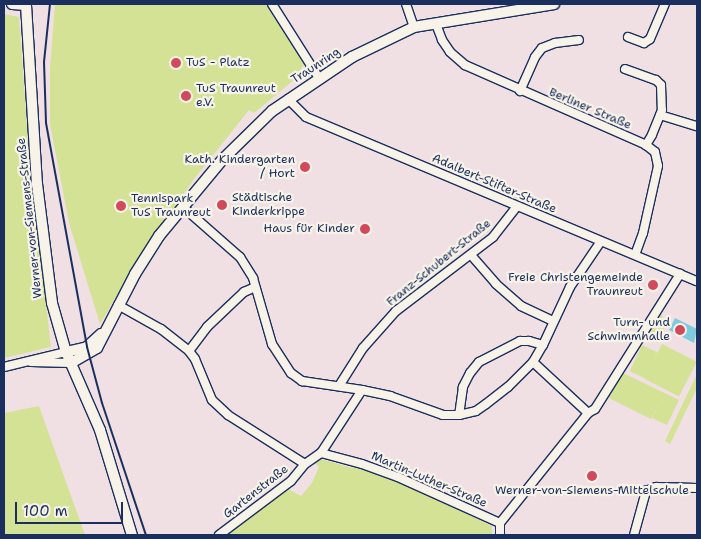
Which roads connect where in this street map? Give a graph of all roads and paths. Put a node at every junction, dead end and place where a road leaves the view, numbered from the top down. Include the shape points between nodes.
1 (12, 4) edge
2 (272, 4) edge
3 (406, 4) edge
4 (554, 4) edge
5 (665, 4) edge
6 (26, 5) edge
7 (436, 24) junction
8 (414, 27) junction
9 (628, 37) dead end
10 (579, 40) dead end
11 (625, 69) dead end
12 (320, 78) junction
13 (520, 91) junction
14 (288, 99) junction
15 (660, 115) junction
16 (697, 126) edge
17 (646, 145) junction
18 (517, 206) junction
19 (182, 207) junction
20 (601, 241) junction
21 (471, 255) junction
22 (635, 255) junction
23 (680, 274) junction
24 (697, 281) edge
25 (255, 287) junction
26 (118, 305) junction
27 (553, 321) junction
28 (106, 328) junction
29 (543, 345) junction
30 (189, 351) junction
31 (66, 352) junction
32 (29, 362) junction
33 (533, 362) junction
34 (71, 363) junction
35 (4, 367) edge
36 (339, 386) junction
37 (362, 390) junction
38 (588, 413) junction
39 (460, 415) junction
40 (321, 453) junction
41 (305, 464) junction
42 (697, 488) edge
43 (500, 524) junction
44 (132, 535) edge
45 (219, 535) edge
46 (500, 535) edge
47 (634, 535) edge

1 - 6 street
2 - 12 street
3 - 8 street
4 - 7 street, Traunring
5 - 9 street via 650,39 644,43
6 - 31 street, Werner-von-Siemens-Straße via 37,184 52,303
7 - 8 street, Traunring
7 - 13 street, Berliner Straße via 442,40 460,61
8 - 12 street, Traunring via 352,57
10 - 13 street via 555,42 542,48
11 - 15 street via 656,80 660,86
12 - 14 street, Traunring
13 - 17 street, Berliner Straße
14 - 18 street, Adalbert-Stifter-Straße via 306,117
14 - 19 street, Traunring via 237,145
15 - 16 street
15 - 17 street
17 - 22 street via 655,152 658,166
18 - 20 street, Adalbert-Stifter-Straße
18 - 21 street, Franz-Schubert-Straße via 493,237
19 - 25 street via 240,257
19 - 26 street, Traunring via 159,236
20 - 22 street, Adalbert-Stifter-Straße
20 - 27 street via 570,287
21 - 27 street via 521,306
21 - 36 street, Franz-Schubert-Straße via 396,311 363,348
22 - 23 street, Adalbert-Stifter-Straße
23 - 24 street, Adalbert-Stifter-Straße
23 - 38 street via 597,406
25 - 30 street via 244,292
25 - 36 street via 265,326 284,365 302,381
26 - 28 street, Traunring
26 - 30 street via 161,329
27 - 29 street
28 - 31 street, Traunring via 92,344
28 - 34 street, Traunring via 97,348
29 - 33 street
29 - 39 street via 520,341 479,362 463,387
30 - 41 street via 212,400 228,415
31 - 32 street
31 - 34 street, Werner-von-Siemens-Straße
32 - 34 street
32 - 35 street
33 - 38 street
33 - 39 street via 486,404 476,411
34 - 44 street, Werner-von-Siemens-Straße via 100,430
36 - 37 street
37 - 39 street via 390,396 443,415
37 - 40 street
38 - 43 street
40 - 41 street
40 - 43 street, Martin-Luther-Straße via 398,477
41 - 45 street, Gartenstraße via 291,481
42 - 47 street via 656,487 646,491
43 - 46 street

